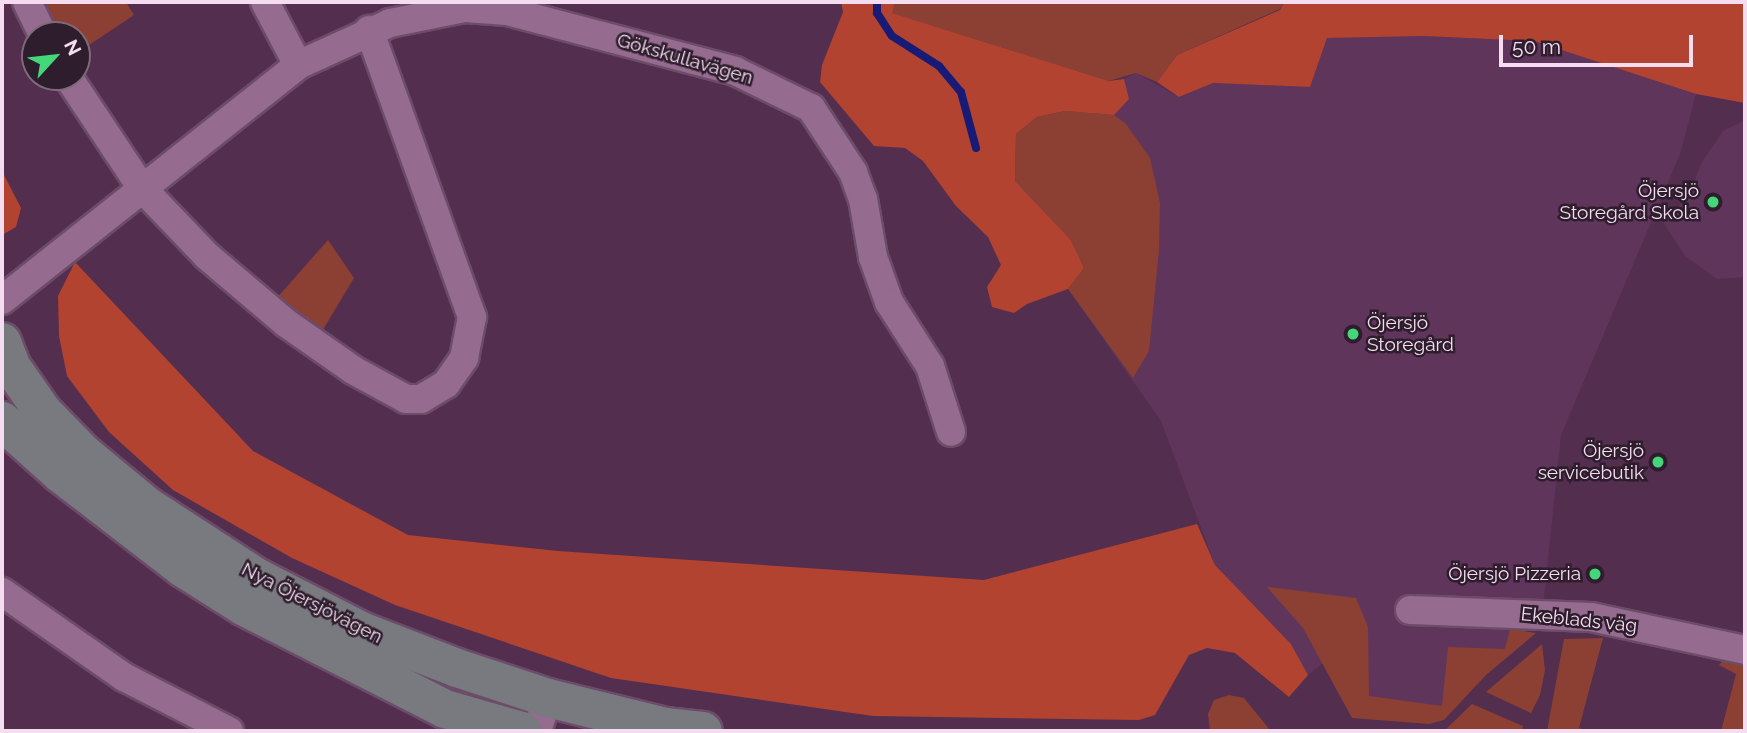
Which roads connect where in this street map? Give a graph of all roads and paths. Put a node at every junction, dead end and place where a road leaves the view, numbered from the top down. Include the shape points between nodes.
1 (27, 2) edge
2 (265, 2) edge
3 (36, 21) edge
4 (369, 30) junction
5 (298, 65) junction
6 (77, 91) edge
7 (141, 187) junction
8 (2, 300) edge
9 (2, 341) edge
10 (2, 421) edge
11 (951, 432) dead end
12 (2, 592) edge
13 (1410, 610) dead end
14 (1745, 650) edge
15 (543, 715) edge
16 (229, 731) edge
17 (522, 731) edge
18 (703, 731) edge

1 - 3 street
2 - 5 street
4 - 5 street, Gökskullavägen
4 - 7 street via 472,317 464,358 431,396 406,399 353,370 286,323 207,256
4 - 11 street, Gökskullavägen via 444,11 518,13 734,71 811,108 853,172 889,302 930,366
5 - 7 street, Gökskullavägen
6 - 7 street
7 - 8 street, Gökskullavägen
9 - 15 street, Nya Öjersjövägen via 11,366 43,412 84,454 191,536 258,578 361,631
10 - 17 street, Nya Öjersjövägen via 61,474 172,560 243,606 445,709
12 - 16 street via 124,677
13 - 14 street, Ekeblads väg via 1591,617
15 - 18 street, Nya Öjersjövägen

